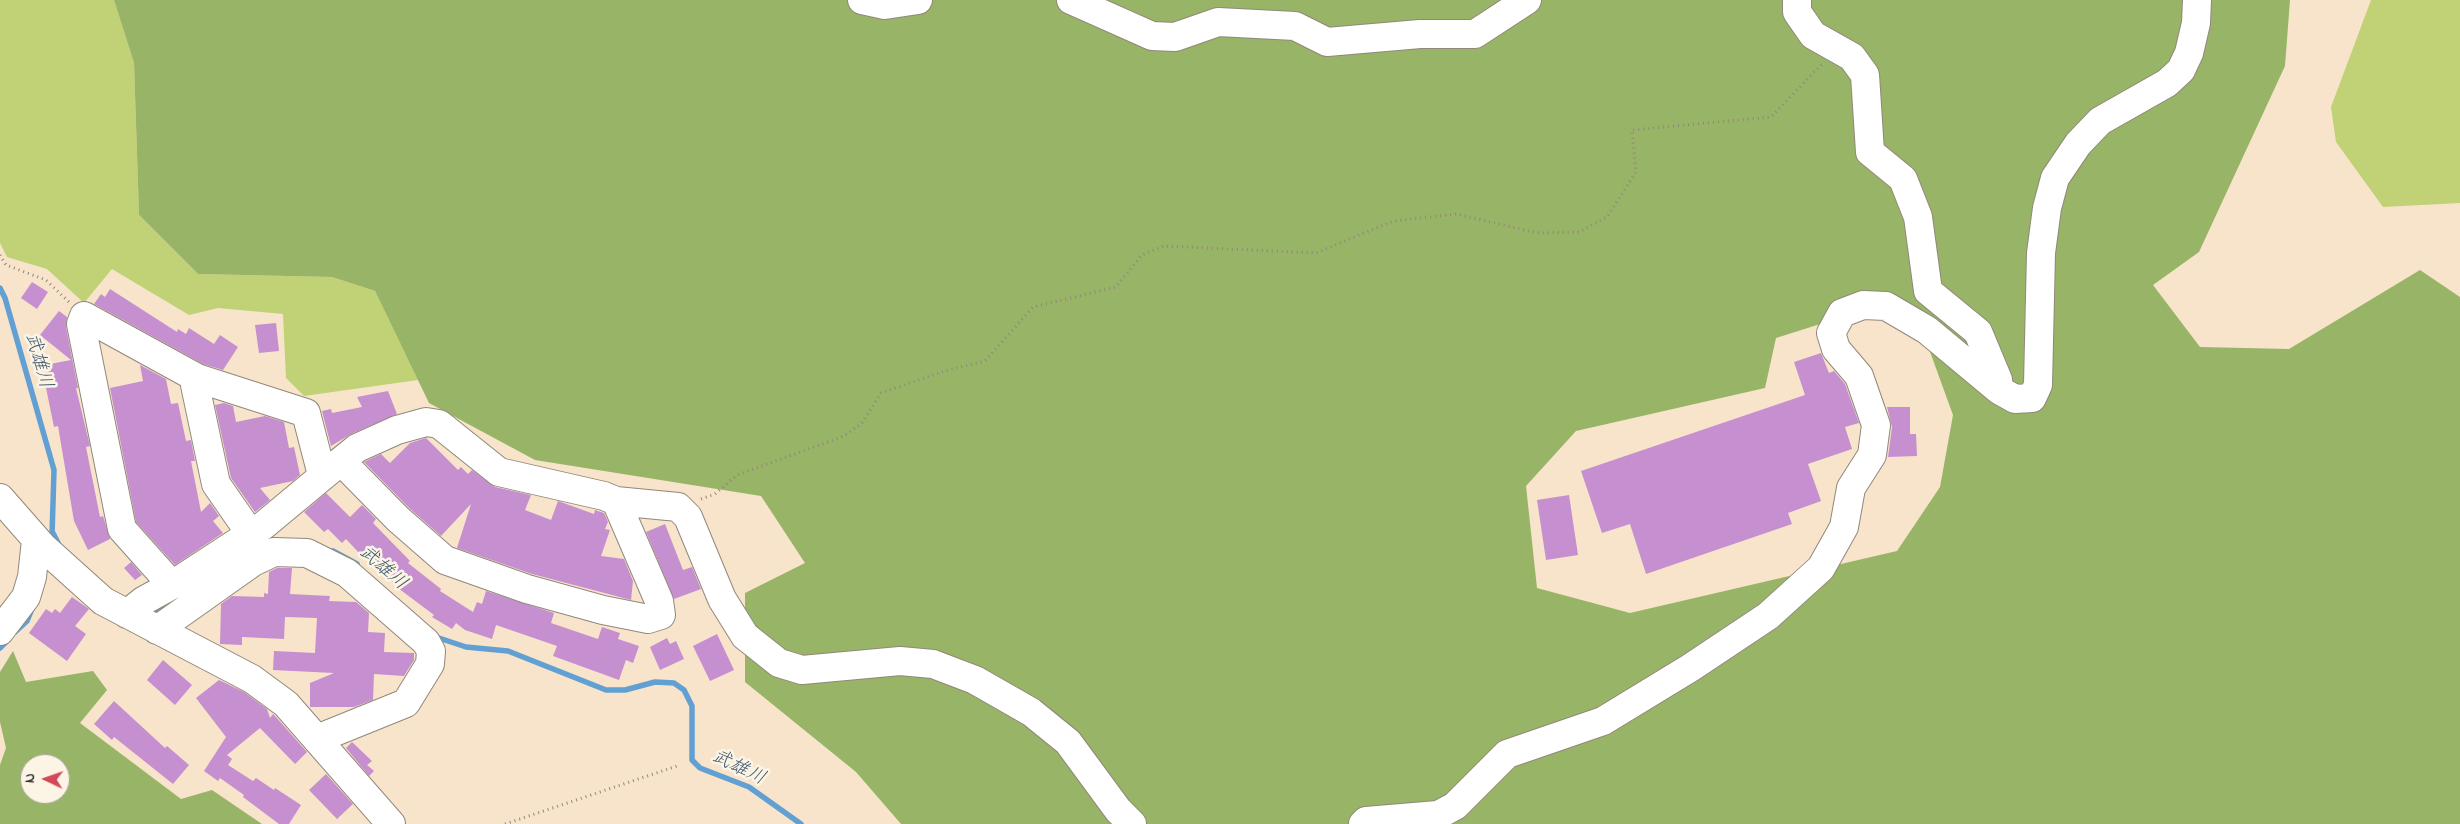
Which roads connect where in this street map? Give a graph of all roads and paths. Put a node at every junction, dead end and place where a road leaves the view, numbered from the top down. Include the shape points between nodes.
1 (862, 0) edge
2 (918, 0) edge
3 (1071, 0) edge
4 (1527, 0) edge
5 (1797, 0) edge
6 (2197, 0) edge
7 (1852, 56) junction
8 (0, 255) edge
9 (84, 316) junction
10 (197, 378) junction
11 (1999, 390) junction
12 (331, 468) junction
13 (0, 498) edge
14 (616, 501) junction
15 (678, 507) junction
16 (250, 533) junction
17 (46, 550) junction
18 (172, 585) junction
19 (135, 607) junction
20 (157, 630) junction
21 (0, 631) edge
22 (317, 739) junction
23 (677, 766) dead end
24 (392, 824) edge
25 (505, 824) edge
26 (1132, 824) edge
27 (1363, 824) edge

1 - 2 street via 885,5
3 - 4 street via 1152,36 1175,37 1218,22 1294,26 1327,42 1420,34 1474,34
5 - 7 street via 1797,12 1813,34
6 - 11 street via 2196,23 2181,70 2167,83 2100,121 2078,144 2055,178 2041,253 2038,385 2032,398 2015,399
7 - 11 street via 1864,75 1870,152 1903,178 1918,217 1928,291 1978,332
7 - 15 path via 1830,56 1771,117 1632,130 1636,172 1607,217 1579,232 1537,233 1456,214 1393,221 1316,253 1164,246 1142,255 1116,287 1034,307 985,361 881,393 862,423 844,436 737,475 715,494
8 - 9 path via 6,265 46,280
9 - 10 street
9 - 18 street via 81,324 122,529
10 - 12 street via 306,413
10 - 16 street via 195,384 216,484
11 - 27 street via 1927,330 1886,306 1863,305 1842,313 1832,332 1836,349 1859,376 1876,425 1872,455 1851,488 1844,527 1821,568 1768,616 1603,722 1507,754 1455,806 1438,815 1366,821
12 - 14 street via 357,448 397,430 426,422 439,424 499,472
12 - 14 street via 445,560 528,589 604,610 648,619 661,615 659,601
12 - 16 street via 264,525
13 - 17 street
14 - 15 street
15 - 26 street via 688,517 722,599 745,636 779,663 802,670 900,660 934,664 975,680 1031,712 1068,742
16 - 18 street
17 - 19 street via 103,601
17 - 21 street via 26,596
18 - 19 street
19 - 20 street
20 - 22 street via 252,679 286,704
20 - 22 street via 253,562 274,552 307,553 347,573 426,642 431,651 430,664 406,703
22 - 24 street
23 - 25 path

